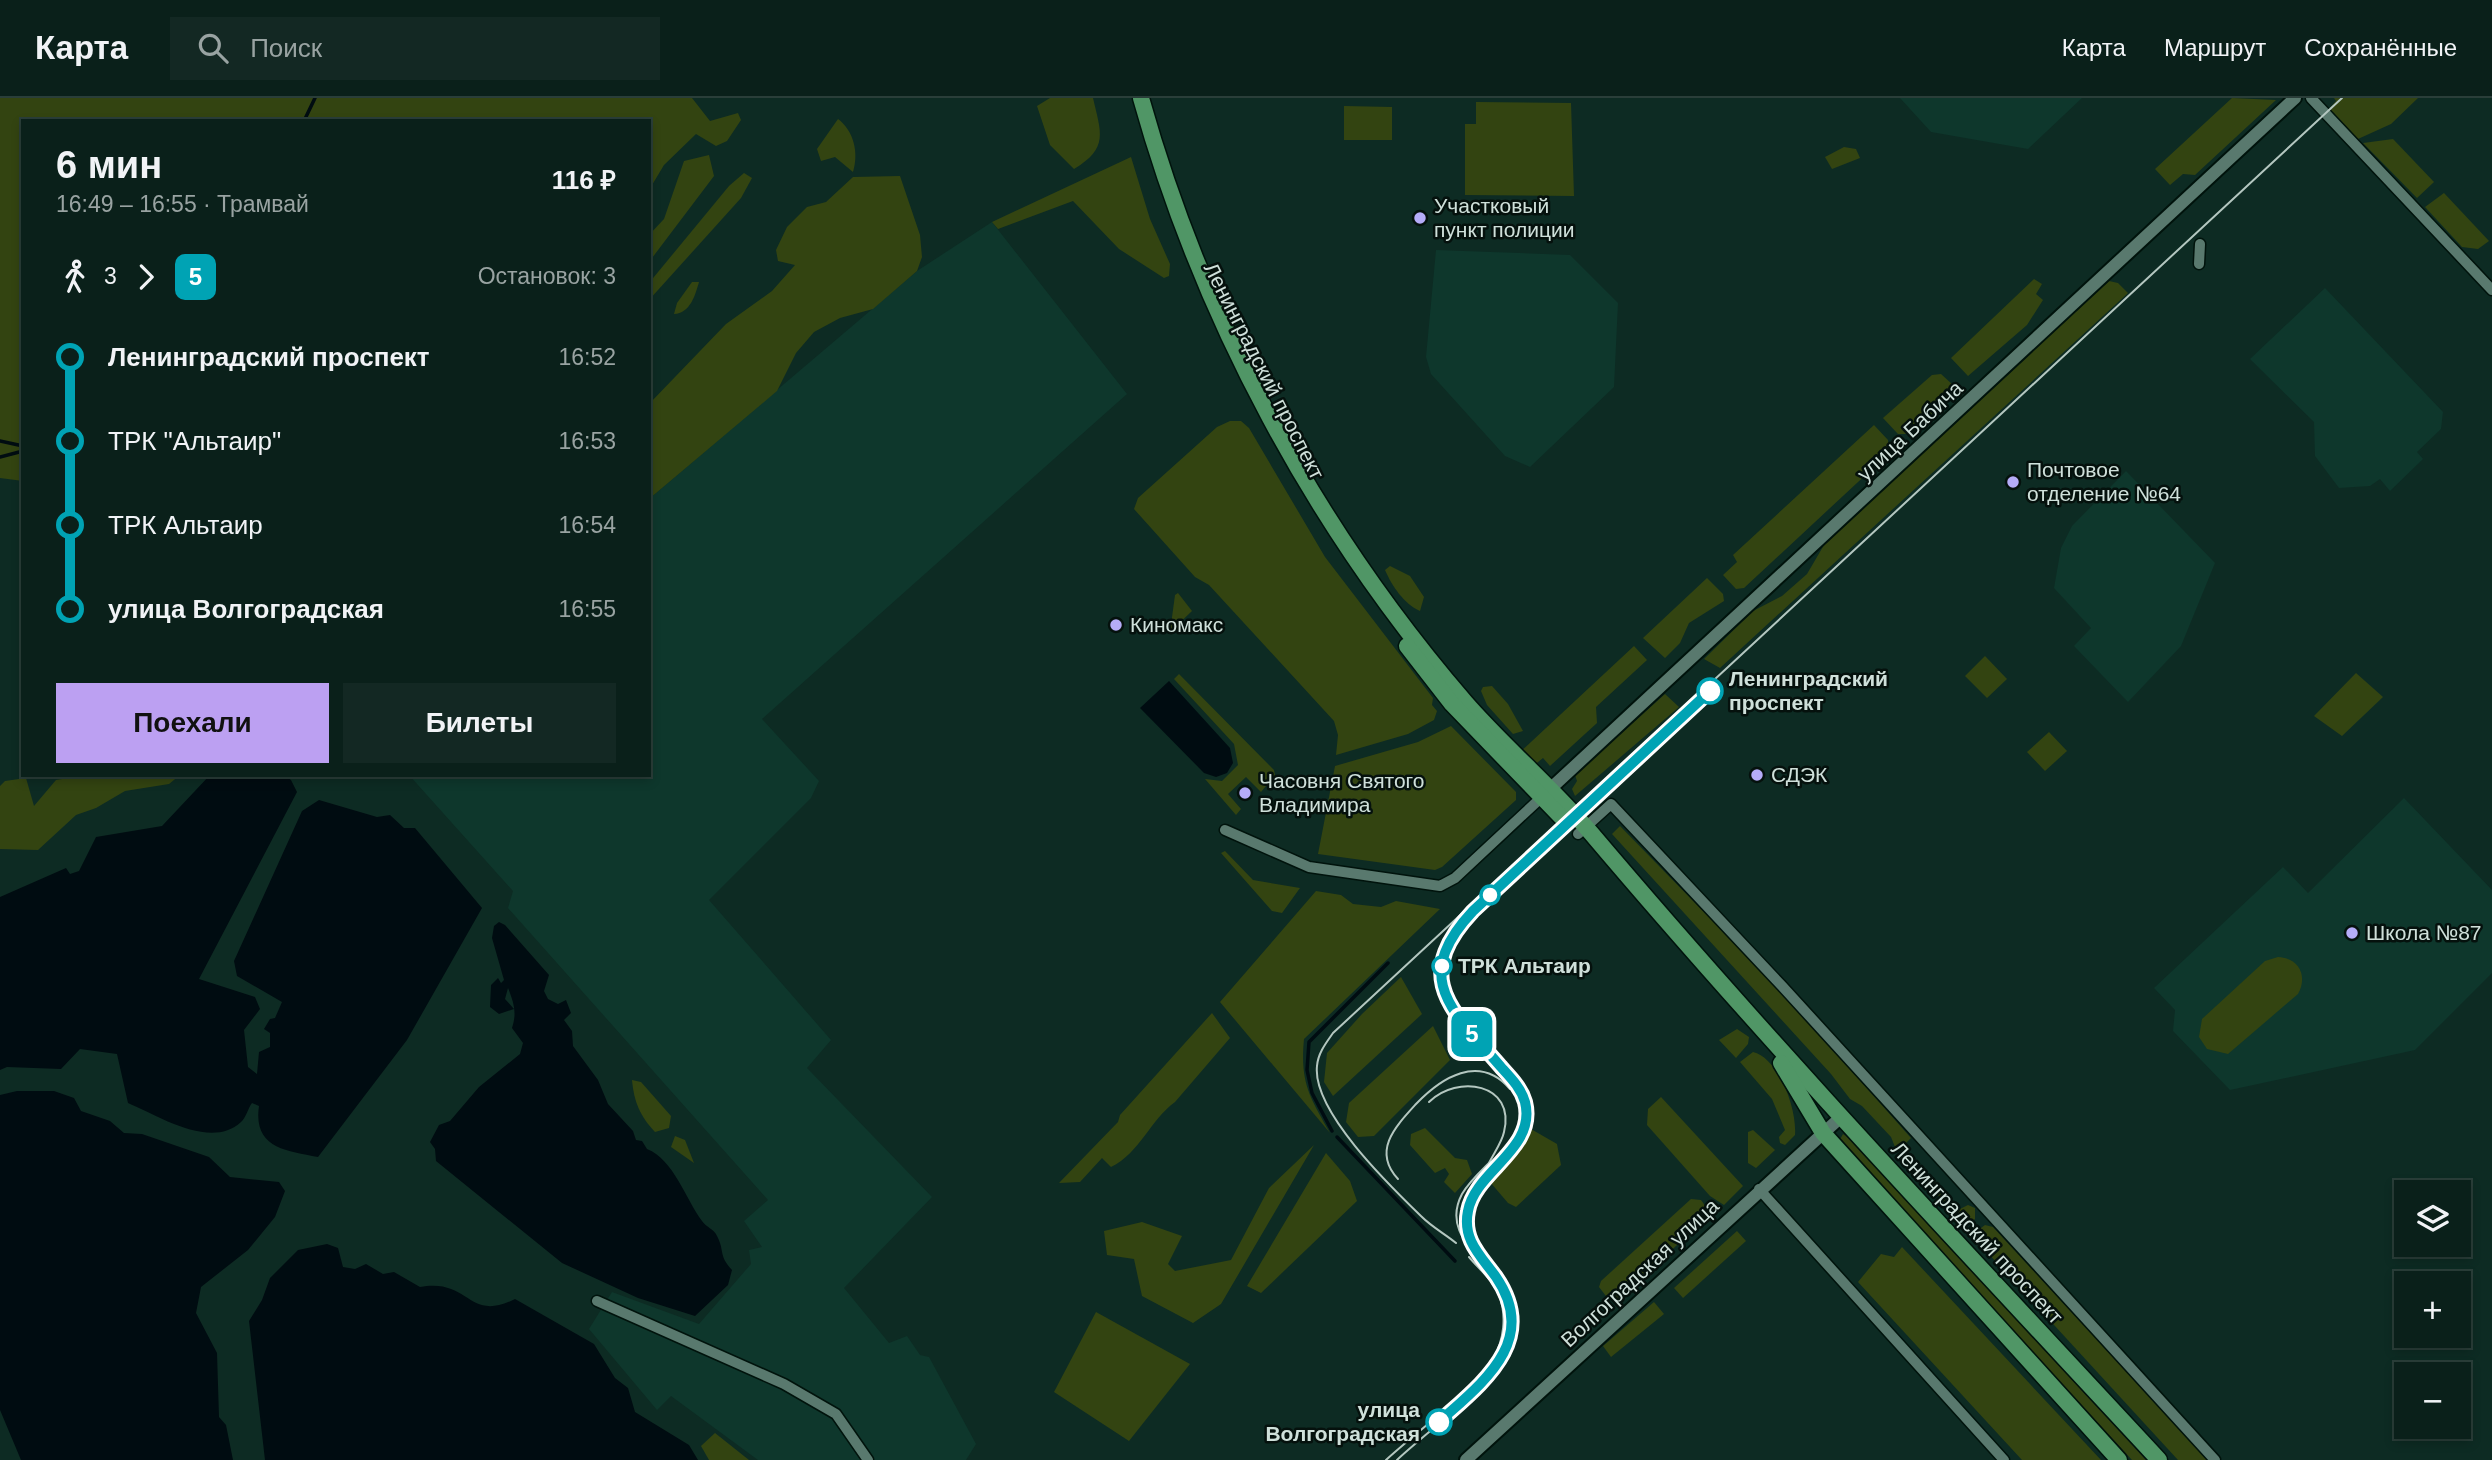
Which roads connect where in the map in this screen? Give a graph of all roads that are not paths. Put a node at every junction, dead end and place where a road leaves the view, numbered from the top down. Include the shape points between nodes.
1 (1131, 98) edge
2 (1142, 98) edge
3 (2295, 98) edge
4 (2311, 98) edge
5 (2200, 244) dead end
6 (2199, 264) dead end
7 (2492, 290) edge
8 (1545, 794) junction
9 (1225, 830) dead end
10 (1582, 831) junction
11 (1764, 1033) junction
12 (1841, 1117) junction
13 (1823, 1133) junction
14 (1759, 1189) junction
15 (597, 1301) dead end
16 (869, 1460) edge
17 (1466, 1460) edge
18 (2004, 1460) edge
19 (2119, 1460) edge
20 (2159, 1460) edge
21 (2215, 1460) edge

1 - 8 main road, Ленинградский проспект via 1147,156 1192,277 1310,510 1356,579 1452,704
2 - 8 main road, Ленинградский проспект via 1174,203 1204,279 1270,419 1320,506 1365,575
3 - 8 street, улица Бабича
4 - 7 street
5 - 6 street
8 - 9 street via 1444,885 1320,869
8 - 10 main road, Ленинградский проспект
10 - 11 main road, Ленинградский проспект
10 - 21 street via 1611,804
11 - 12 main road, Ленинградский проспект
11 - 13 main road, Ленинградский проспект
12 - 13 street, Волгоградская улица
12 - 20 main road, Ленинградский проспект
13 - 14 street, Волгоградская улица
13 - 19 main road, Ленинградский проспект
14 - 17 street, Волгоградская улица
14 - 18 street
15 - 16 street via 785,1384 836,1414

